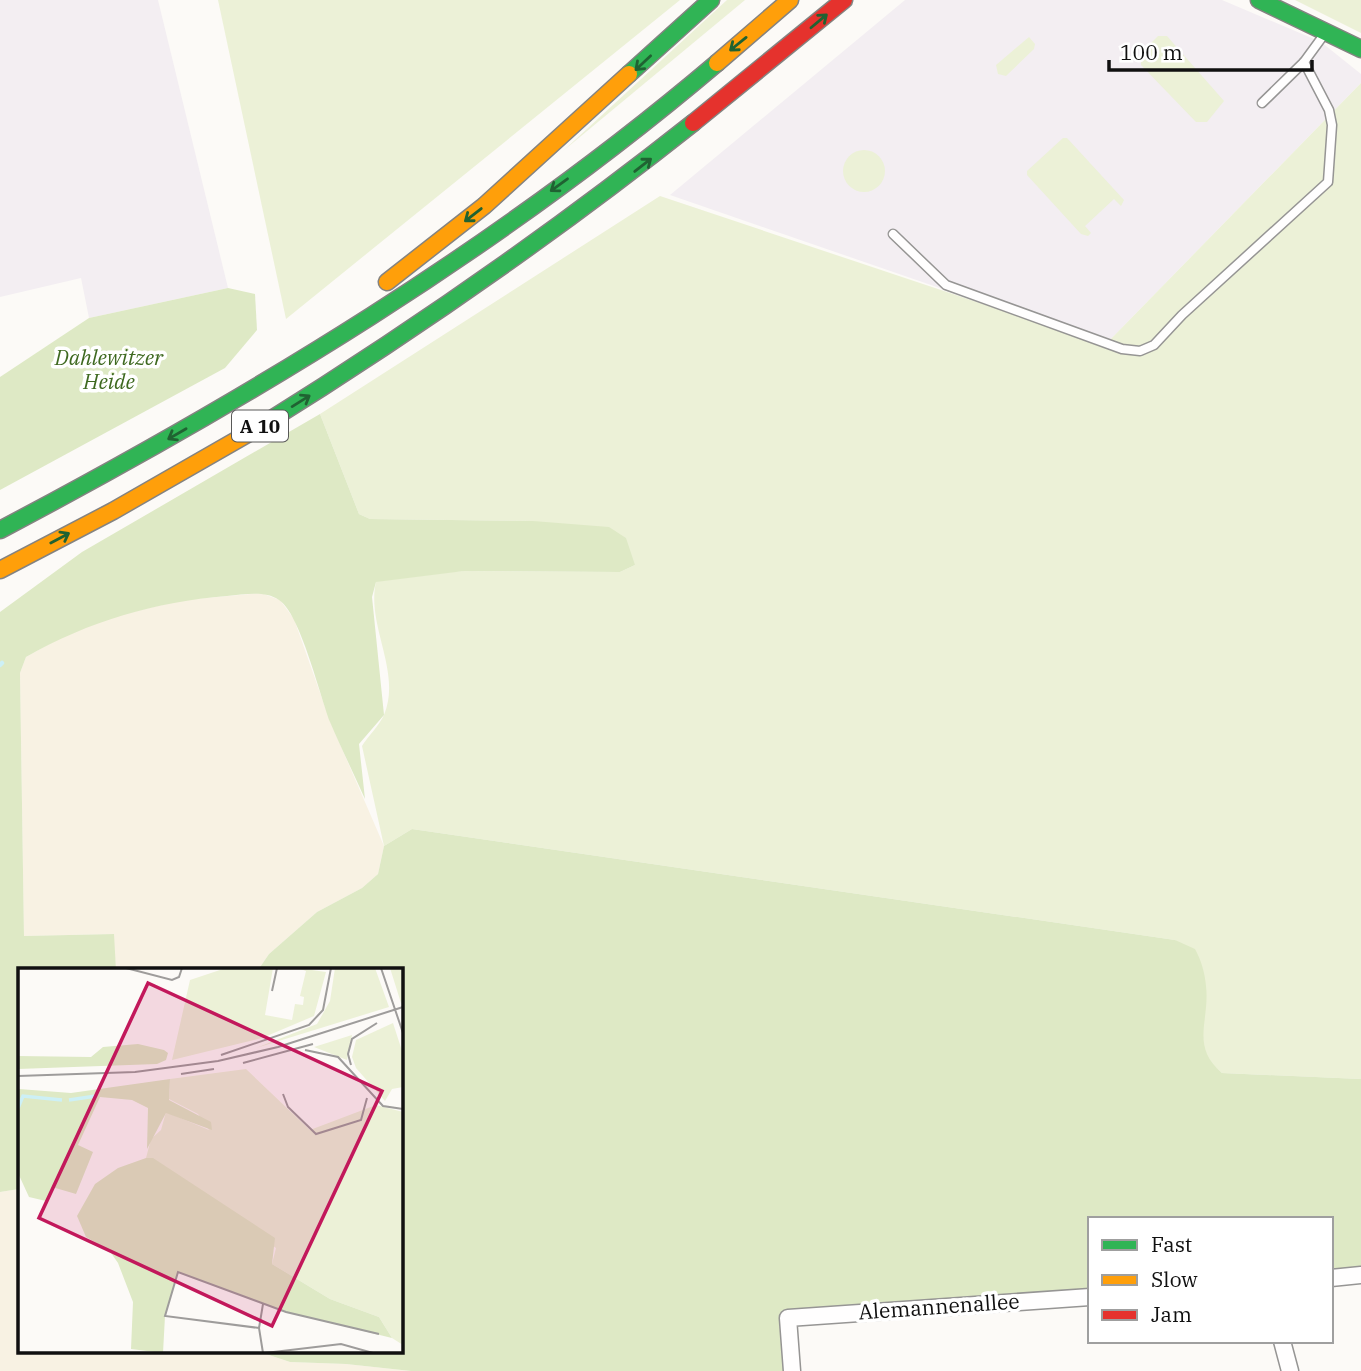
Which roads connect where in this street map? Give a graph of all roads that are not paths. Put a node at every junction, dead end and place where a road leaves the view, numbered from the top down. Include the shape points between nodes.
1 (711, 0) edge
2 (790, 0) edge
3 (844, 0) edge
4 (1259, 0) edge
5 (1325, 32) junction
6 (1361, 49) edge
7 (1304, 62) junction
8 (1262, 103) dead end
9 (893, 234) dead end
10 (327, 344) junction
11 (0, 530) edge
12 (0, 570) edge
13 (1361, 1275) edge
14 (1333, 1278) edge
15 (1088, 1297) edge
16 (1283, 1343) edge
17 (792, 1371) edge
18 (1290, 1371) edge

1 -> 10 highway via 495,197 387,282
2 -> 10 highway, A 10 via 597,157
12 -> 3 highway, A 10 via 250,431 428,319 608,192
4 - 5 highway
5 - 6 highway
5 - 7 lane
7 - 8 lane
7 - 9 lane via 1329,110 1328,182 1140,351 1122,349 946,285
10 -> 11 highway, A 10 via 138,457
13 - 14 street
15 - 17 street, Alemannenallee via 788,1318
16 - 18 street

